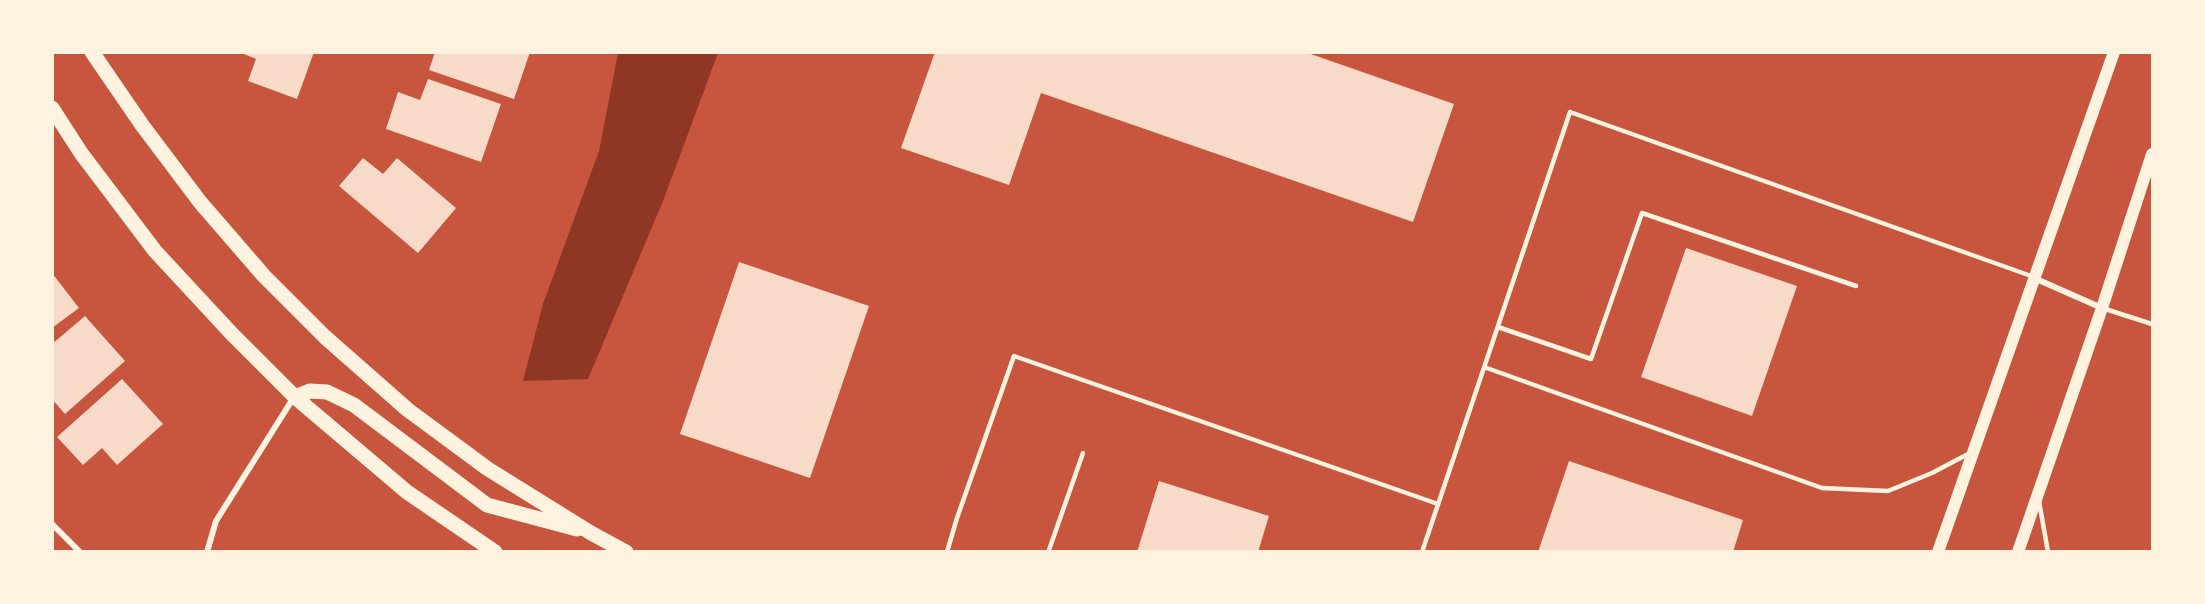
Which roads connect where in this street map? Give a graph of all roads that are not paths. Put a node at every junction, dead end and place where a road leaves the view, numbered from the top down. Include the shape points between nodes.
1 (92, 52) edge
2 (2114, 52) edge
3 (52, 108) edge
4 (2152, 154) edge
5 (2034, 277) junction
6 (1856, 286) dead end
7 (2102, 308) junction
8 (2152, 324) edge
9 (1497, 327) junction
10 (1484, 368) junction
11 (295, 397) junction
12 (1972, 451) junction
13 (1083, 453) dead end
14 (2038, 494) junction
15 (1438, 504) junction
16 (52, 524) edge
17 (591, 533) junction
18 (1049, 550) edge
19 (80, 552) edge
20 (207, 552) edge
21 (495, 552) edge
22 (626, 552) edge
23 (947, 552) edge
24 (1422, 552) edge
25 (1938, 552) edge
26 (2018, 552) edge
27 (2048, 552) edge

1 - 17 main road via 200,202 264,276 325,336 408,410 488,469
2 - 5 main road
3 - 11 main road via 155,250
4 - 7 main road
5 - 7 street
5 - 9 lane via 1570,112
5 - 12 main road
6 - 9 lane via 1642,213 1591,358
7 - 8 lane
7 - 14 main road
9 - 10 lane
10 - 12 lane via 1822,488 1888,491
10 - 15 lane
11 - 17 main road via 310,391 327,392 354,405 487,506
11 - 20 street via 216,521
11 - 21 main road via 407,492
12 - 25 main road
13 - 18 lane
14 - 26 main road
14 - 27 lane
15 - 23 lane via 1014,356
15 - 24 lane
16 - 19 street
17 - 22 main road

